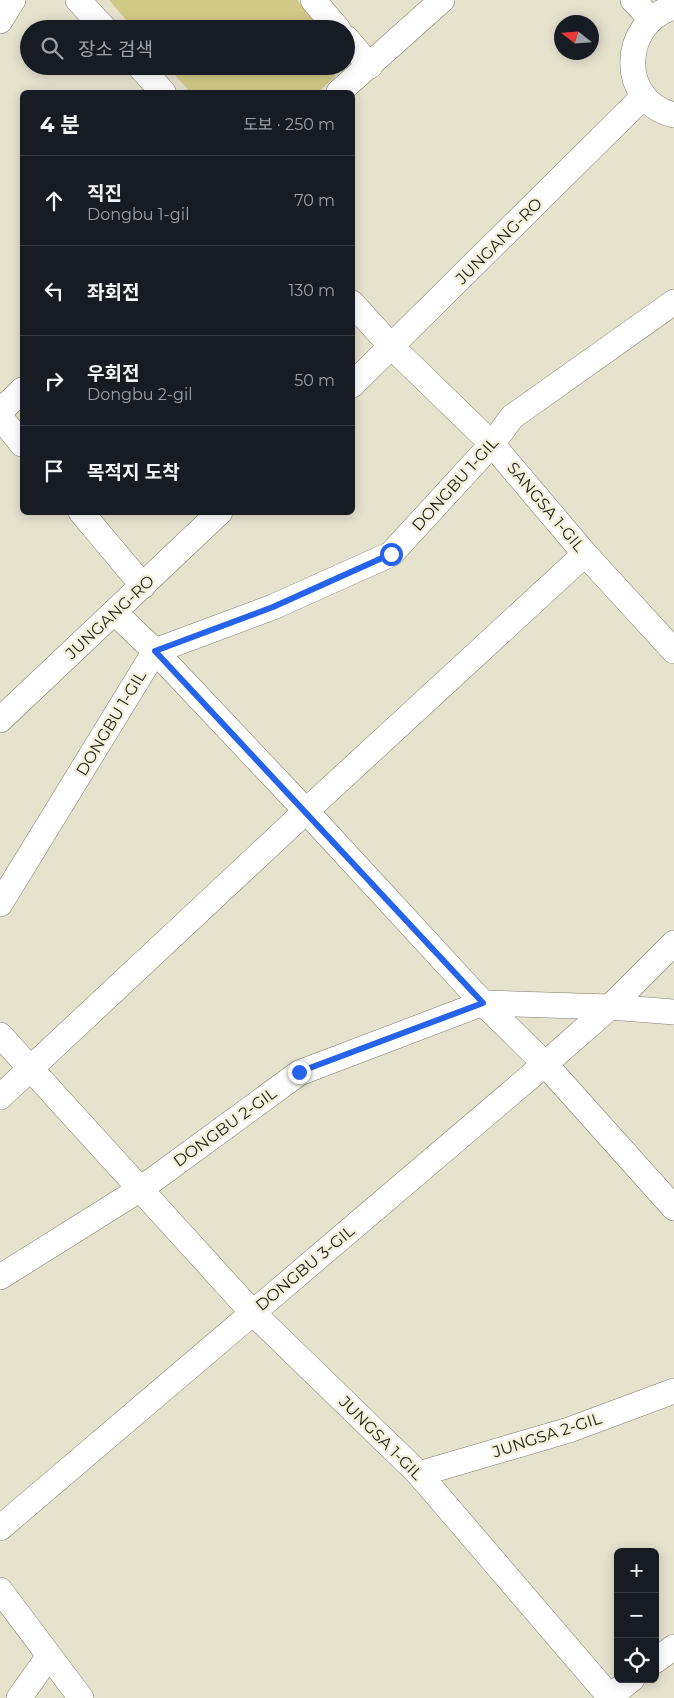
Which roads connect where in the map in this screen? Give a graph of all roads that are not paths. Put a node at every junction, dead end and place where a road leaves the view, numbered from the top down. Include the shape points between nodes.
1 (13, 0) edge
2 (78, 0) edge
3 (313, 0) edge
4 (442, 0) edge
5 (633, 0) edge
6 (674, 7) edge
7 (651, 19) junction
8 (96, 20) edge
9 (330, 20) edge
10 (0, 21) edge
11 (355, 48) edge
12 (370, 66) junction
13 (147, 75) edge
14 (161, 90) edge
15 (341, 90) edge
16 (644, 96) junction
17 (674, 115) edge
18 (674, 302) edge
19 (355, 306) edge
20 (392, 347) junction
21 (355, 382) edge
22 (20, 392) edge
23 (0, 412) edge
24 (0, 417) edge
25 (20, 442) edge
26 (492, 444) junction
27 (84, 515) edge
28 (217, 515) edge
29 (585, 554) junction
30 (143, 586) junction
31 (114, 612) junction
32 (155, 651) junction
33 (674, 651) edge
34 (0, 720) edge
35 (306, 811) junction
36 (0, 904) edge
37 (674, 943) edge
38 (483, 1003) junction
39 (610, 1007) junction
40 (674, 1012) edge
41 (0, 1035) edge
42 (545, 1064) junction
43 (32, 1068) junction
44 (0, 1098) edge
45 (142, 1188) junction
46 (674, 1208) edge
47 (0, 1276) edge
48 (252, 1312) junction
49 (674, 1391) edge
50 (419, 1474) junction
51 (0, 1528) edge
52 (0, 1590) edge
53 (674, 1647) edge
54 (50, 1656) junction
55 (659, 1658) edge
56 (627, 1683) edge
57 (609, 1697) edge
58 (19, 1698) edge
59 (81, 1698) edge

1 - 10 street
2 - 8 street
3 - 9 street
4 - 12 street
5 - 7 street
6 - 7 street
7 - 16 street via 640,33 632,65
11 - 12 street
12 - 15 street
13 - 14 street
16 - 17 street via 656,108
16 - 20 street, JUNGANG-RO
18 - 26 street, DONGBU 1-GIL via 512,417
19 - 20 street, SANGSA 1-GIL
20 - 21 street, JUNGANG-RO
20 - 26 street, SANGSA 1-GIL
22 - 23 street
24 - 25 street
26 - 29 street, SANGSA 1-GIL
26 - 32 street, DONGBU 1-GIL via 391,554 273,607
27 - 30 street
28 - 30 street, JUNGANG-RO
29 - 33 street, SANGSA 1-GIL
29 - 35 street
30 - 31 street, JUNGANG-RO
31 - 32 street
31 - 34 street, JUNGANG-RO
32 - 35 street
32 - 36 street, DONGBU 1-GIL
35 - 38 street
35 - 43 street
37 - 39 street, DONGBU 3-GIL
38 - 39 street, DONGBU 2-GIL
38 - 42 street
38 - 45 street, DONGBU 2-GIL via 299,1072
39 - 40 street, DONGBU 2-GIL
39 - 42 street, DONGBU 3-GIL
41 - 43 street, JUNGSA 1-GIL
42 - 46 street
42 - 48 street, DONGBU 3-GIL
43 - 44 street
43 - 45 street, JUNGSA 1-GIL
45 - 47 street, DONGBU 2-GIL
45 - 48 street, JUNGSA 1-GIL
48 - 50 street, JUNGSA 1-GIL
48 - 51 street, DONGBU 3-GIL
49 - 50 street, JUNGSA 2-GIL via 569,1430
50 - 57 street, JUNGSA 1-GIL
52 - 54 street
53 - 55 street
54 - 58 street
54 - 59 street
56 - 57 street

